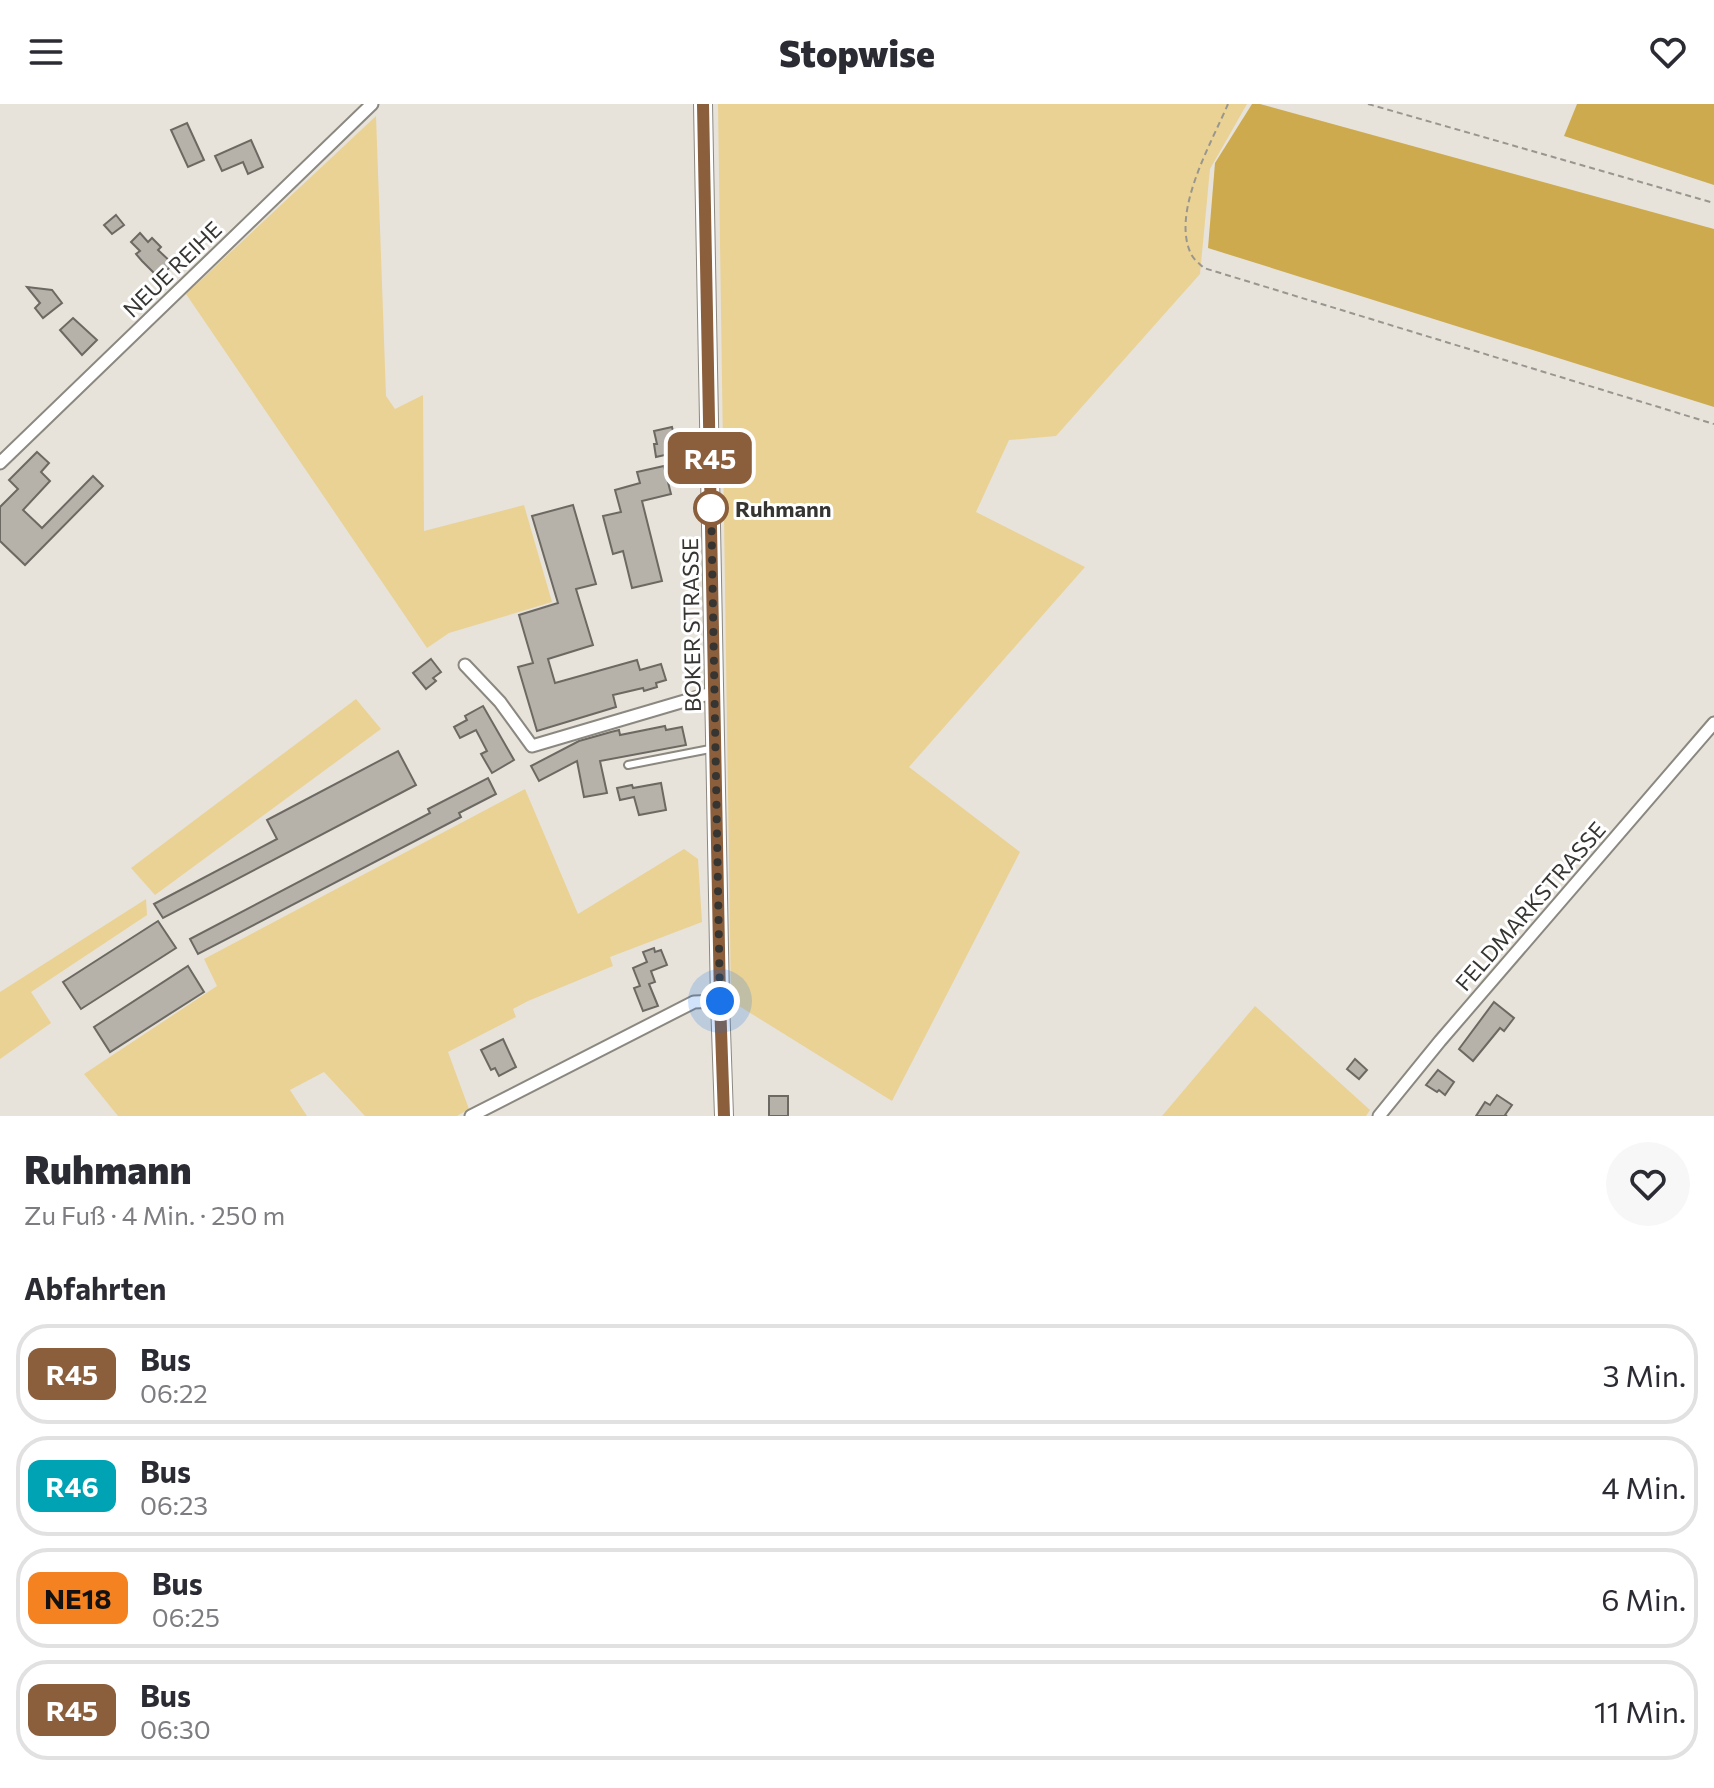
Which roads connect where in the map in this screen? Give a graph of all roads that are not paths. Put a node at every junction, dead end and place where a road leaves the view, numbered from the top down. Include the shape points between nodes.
1 (372, 104) edge
2 (703, 104) edge
3 (0, 463) edge
4 (465, 665) dead end
5 (715, 692) junction
6 (1714, 723) edge
7 (716, 748) junction
8 (628, 765) dead end
9 (720, 1001) junction
10 (471, 1116) edge
11 (724, 1116) edge
12 (1379, 1116) edge

1 - 3 street, NEUE REIHE
2 - 5 main road, BOKER STRASSE
4 - 5 street via 532,746
5 - 7 main road, BOKER STRASSE
6 - 12 street, FELDMARKSTRASSE
7 - 8 lane
7 - 9 main road, BOKER STRASSE
9 - 10 street via 694,1002
9 - 11 main road, BOKER STRASSE

